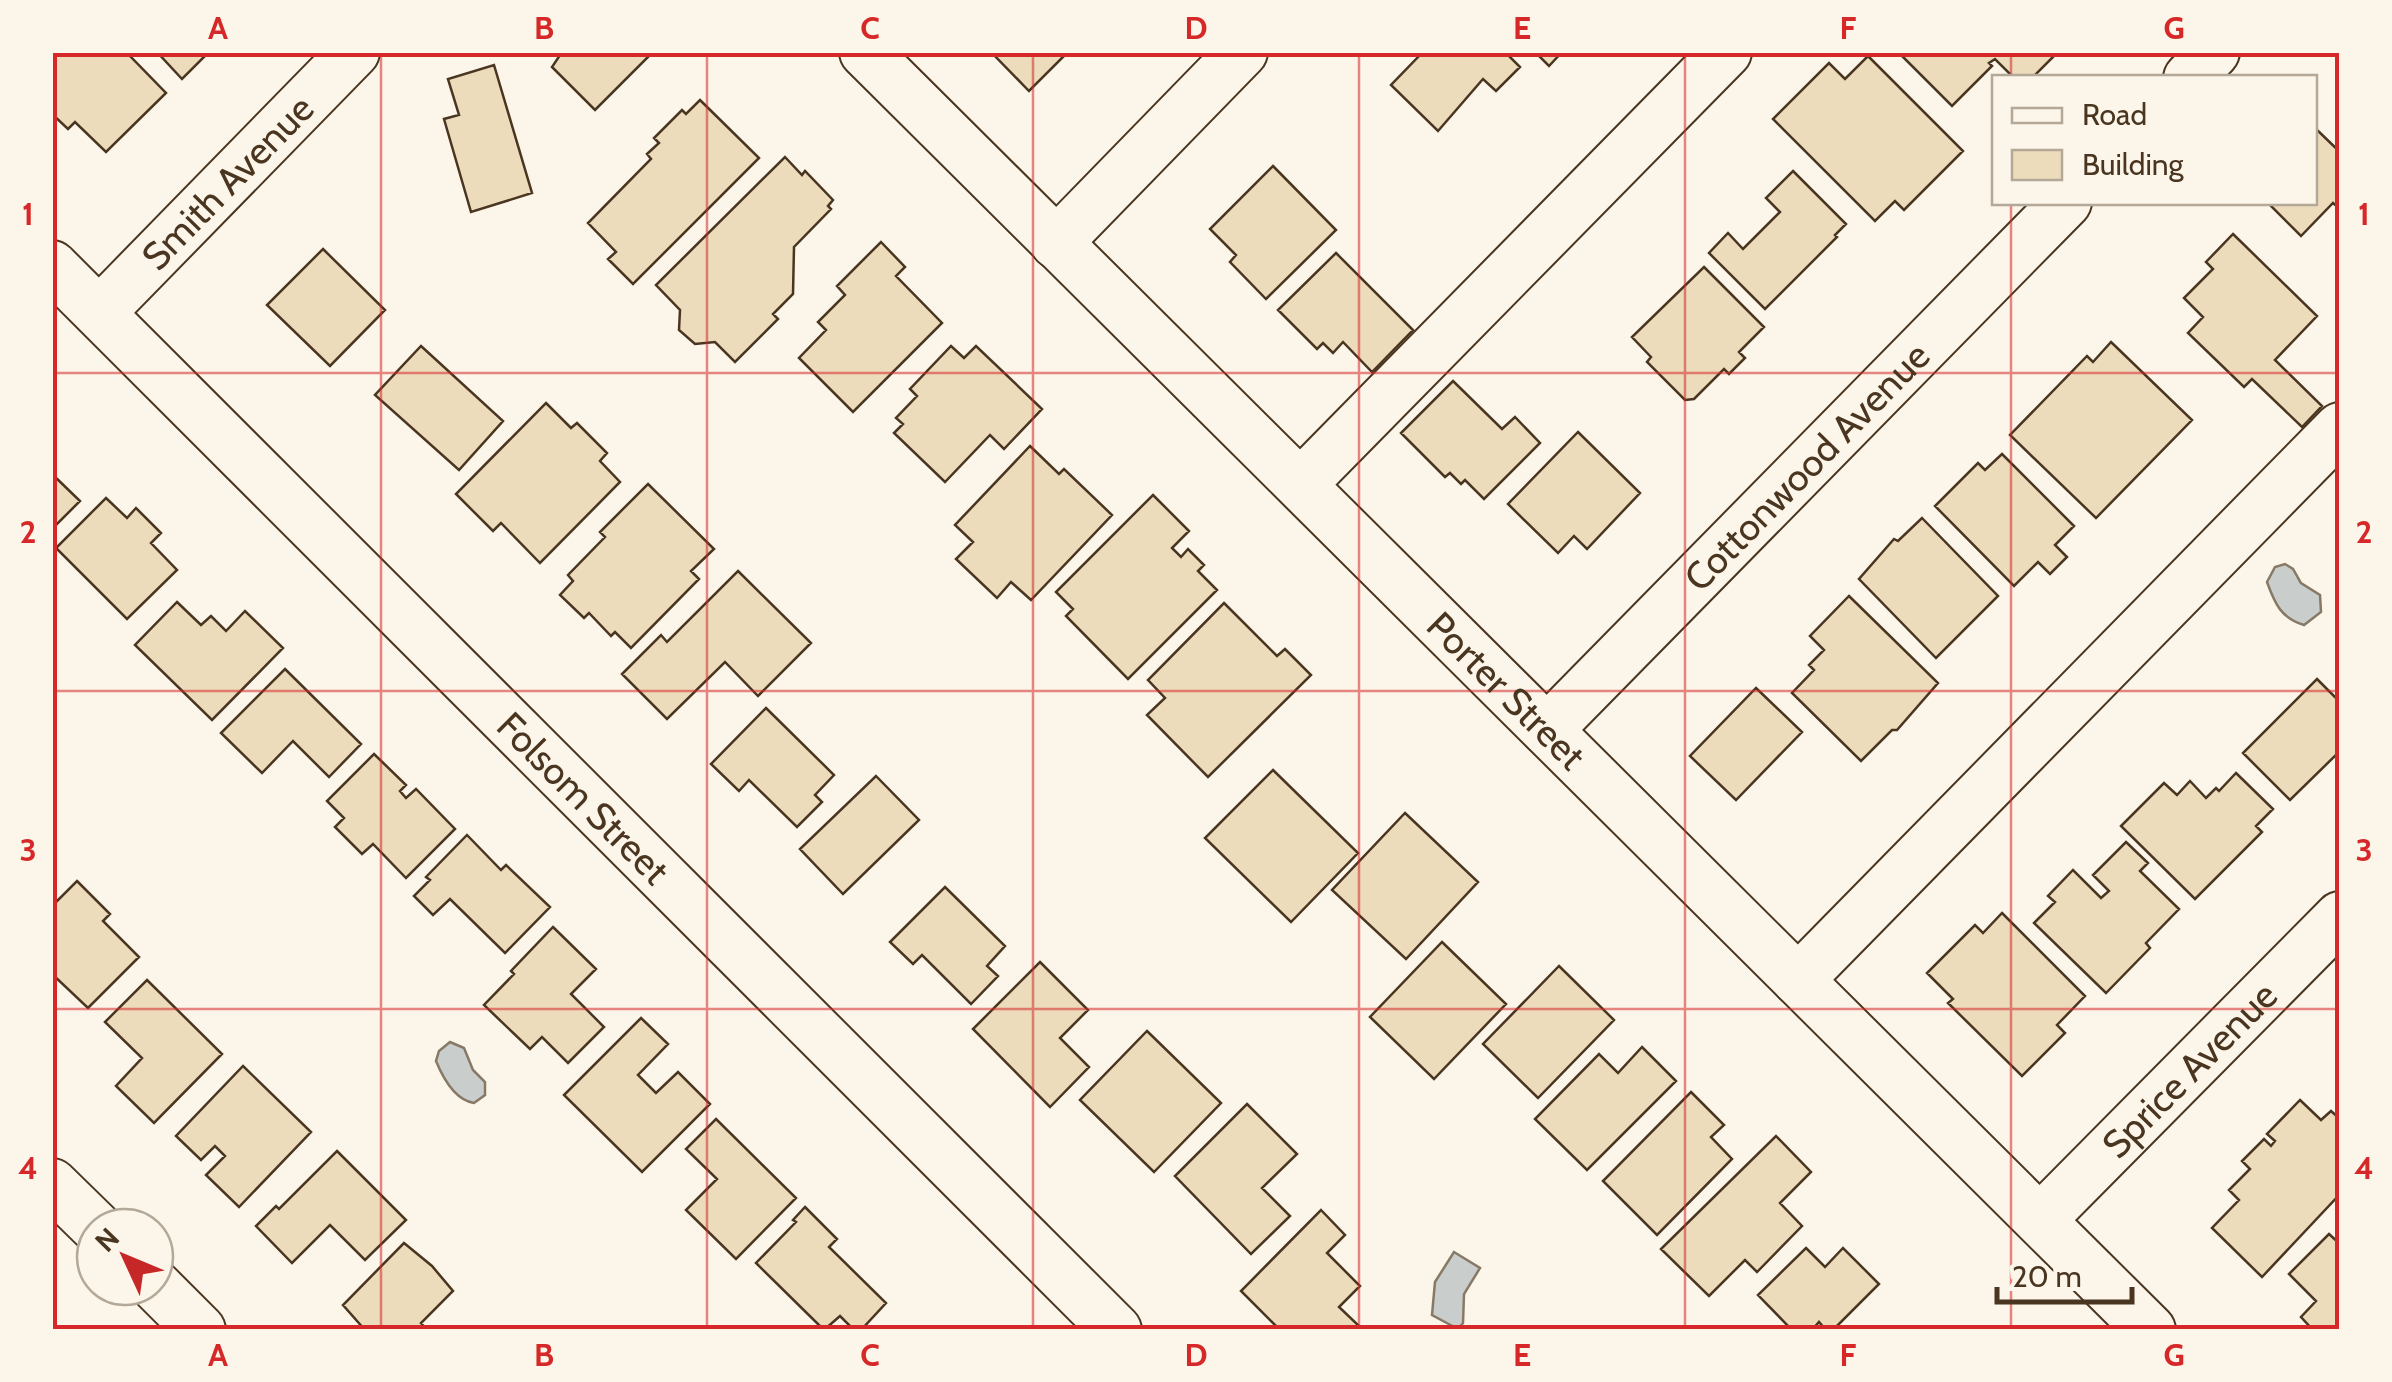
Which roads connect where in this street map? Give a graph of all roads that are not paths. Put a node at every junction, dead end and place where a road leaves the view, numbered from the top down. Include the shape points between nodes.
1 (354, 52) edge
2 (865, 52) edge
3 (1242, 52) edge
4 (1726, 52) edge
5 (2214, 52) edge
6 (2192, 75) edge
7 (2063, 205) edge
8 (1056, 243) junction
9 (52, 266) edge
10 (100, 312) junction
11 (2340, 428) edge
12 (1301, 484) junction
13 (1547, 730) junction
14 (2340, 917) edge
15 (1798, 980) junction
16 (52, 1184) edge
17 (76, 1207) edge
18 (2040, 1220) junction
19 (175, 1306) edge
20 (200, 1330) edge
21 (1116, 1330) edge
22 (2150, 1330) edge

1 - 10 street, Smith Avenue
2 - 8 street, Porter Street
3 - 8 street
4 - 12 street
5 - 6 street
7 - 13 street, Cottonwood Avenue
8 - 12 street, Porter Street
9 - 10 street, Folsom Street
10 - 21 street, Folsom Street
11 - 15 street
12 - 13 street, Porter Street
13 - 15 street, Porter Street
14 - 18 street, Sprice Avenue
15 - 18 street, Porter Street
16 - 17 street
18 - 22 street, Porter Street
19 - 20 street

